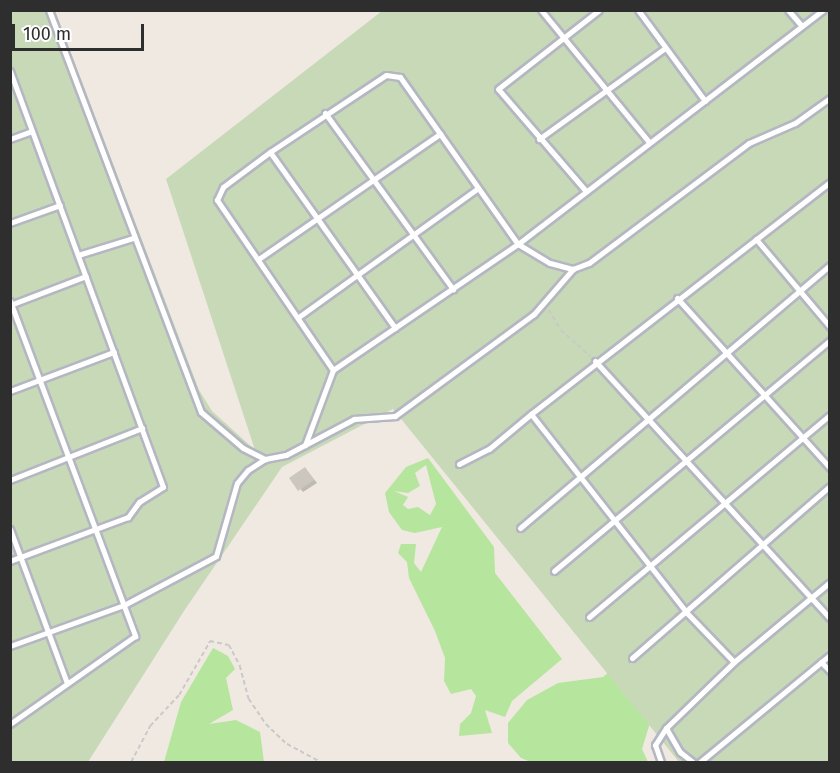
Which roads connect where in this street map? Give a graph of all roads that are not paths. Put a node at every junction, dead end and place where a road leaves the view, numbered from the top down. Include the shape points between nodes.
1 (49, 10) edge
2 (541, 10) edge
3 (599, 10) edge
4 (638, 10) edge
5 (788, 10) edge
6 (823, 10) edge
7 (802, 26) junction
8 (564, 37) junction
9 (665, 48) junction
10 (10, 71) edge
11 (606, 91) junction
12 (830, 98) edge
13 (705, 101) junction
14 (325, 113) junction
15 (32, 131) junction
16 (440, 134) junction
17 (10, 139) edge
18 (539, 139) junction
19 (649, 142) junction
20 (270, 152) junction
21 (371, 180) junction
22 (830, 182) edge
23 (478, 188) junction
24 (585, 190) junction
25 (60, 205) junction
26 (317, 219) junction
27 (10, 223) edge
28 (411, 237) junction
29 (133, 238) junction
30 (756, 238) junction
31 (518, 244) junction
32 (78, 255) junction
33 (261, 258) junction
34 (830, 265) edge
35 (573, 269) junction
36 (357, 275) junction
37 (86, 276) junction
38 (453, 289) junction
39 (797, 293) junction
40 (677, 298) junction
41 (11, 304) edge
42 (300, 316) junction
43 (830, 327) edge
44 (395, 328) junction
45 (830, 340) edge
46 (114, 352) junction
47 (727, 354) junction
48 (595, 361) junction
49 (333, 370) junction
50 (40, 380) junction
51 (10, 391) edge
52 (765, 395) junction
53 (531, 414) junction
54 (830, 415) edge
55 (649, 422) junction
56 (142, 428) junction
57 (803, 438) junction
58 (305, 445) junction
59 (68, 457) junction
60 (265, 459) junction
61 (687, 460) junction
62 (459, 464) dead end
63 (830, 468) edge
64 (10, 480) edge
65 (581, 480) junction
66 (830, 486) edge
67 (726, 502) junction
68 (614, 521) junction
69 (520, 528) dead end
70 (10, 529) edge
71 (96, 529) junction
72 (761, 543) junction
73 (10, 557) edge
74 (20, 558) junction
75 (10, 561) edge
76 (649, 566) junction
77 (554, 571) dead end
78 (830, 582) edge
79 (811, 598) junction
80 (124, 605) junction
81 (686, 612) junction
82 (590, 617) dead end
83 (830, 618) edge
84 (48, 631) junction
85 (10, 646) edge
86 (830, 655) edge
87 (632, 658) dead end
88 (734, 662) junction
89 (821, 662) junction
90 (830, 671) edge
91 (67, 683) junction
92 (10, 724) edge
93 (666, 728) junction
94 (661, 762) edge
95 (693, 762) edge
96 (700, 762) edge

1 - 29 lane
2 - 8 lane
3 - 8 lane
4 - 9 lane
5 - 7 lane
6 - 7 lane
7 - 13 lane
8 - 11 lane
8 - 18 lane via 498,88
9 - 11 lane
9 - 13 lane
10 - 15 lane
11 - 18 lane
11 - 19 lane
12 - 35 lane via 795,123 749,143 589,263
13 - 19 lane
14 - 16 lane via 386,75 400,77
14 - 20 lane
14 - 21 lane
15 - 17 lane
15 - 25 lane
16 - 21 lane
16 - 23 lane
18 - 24 lane
19 - 24 lane
20 - 26 lane
20 - 33 lane via 223,187 217,200
21 - 26 lane
21 - 28 lane
22 - 30 lane
23 - 28 lane
23 - 31 lane
24 - 31 lane
25 - 27 lane
25 - 32 lane
26 - 33 lane
26 - 36 lane
28 - 36 lane
28 - 38 lane
29 - 32 lane
29 - 60 lane via 201,412 243,448
30 - 39 lane
30 - 40 lane
31 - 35 lane via 550,263
31 - 38 lane
32 - 37 lane
33 - 42 lane
34 - 39 lane
35 - 58 lane via 534,314 395,416 354,419
36 - 42 lane
36 - 44 lane
37 - 41 lane
37 - 46 lane
38 - 44 lane
39 - 43 lane
39 - 47 lane
40 - 47 lane
40 - 48 lane
41 - 50 lane
42 - 49 lane
44 - 49 lane
45 - 52 lane
46 - 50 lane
46 - 56 lane
47 - 52 lane
47 - 55 lane
48 - 53 lane
48 - 55 lane
49 - 58 lane
50 - 51 lane
50 - 59 lane
52 - 57 lane
52 - 61 lane
53 - 62 lane via 489,449
53 - 65 lane
54 - 57 lane
55 - 61 lane
55 - 65 lane
56 - 59 lane
56 - 71 lane via 163,487 139,502 128,517
57 - 63 lane
57 - 67 lane
58 - 60 lane via 286,455
59 - 64 lane
59 - 71 lane
60 - 80 lane via 237,483 216,556
61 - 67 lane
61 - 68 lane
65 - 68 lane
65 - 69 lane
66 - 72 lane
67 - 72 lane
67 - 76 lane
68 - 76 lane
68 - 77 lane
70 - 74 lane
71 - 74 lane
71 - 80 lane
72 - 79 lane
72 - 81 lane
73 - 74 lane
74 - 75 lane
74 - 84 lane
76 - 81 lane
76 - 82 lane
78 - 79 lane
79 - 83 lane
79 - 88 lane
80 - 84 lane
80 - 91 lane via 135,636
81 - 87 lane
81 - 88 lane
84 - 85 lane
84 - 91 lane
86 - 89 lane
88 - 93 lane
89 - 90 lane
89 - 96 lane
91 - 92 lane
93 - 94 lane via 655,745
93 - 95 lane via 680,752

